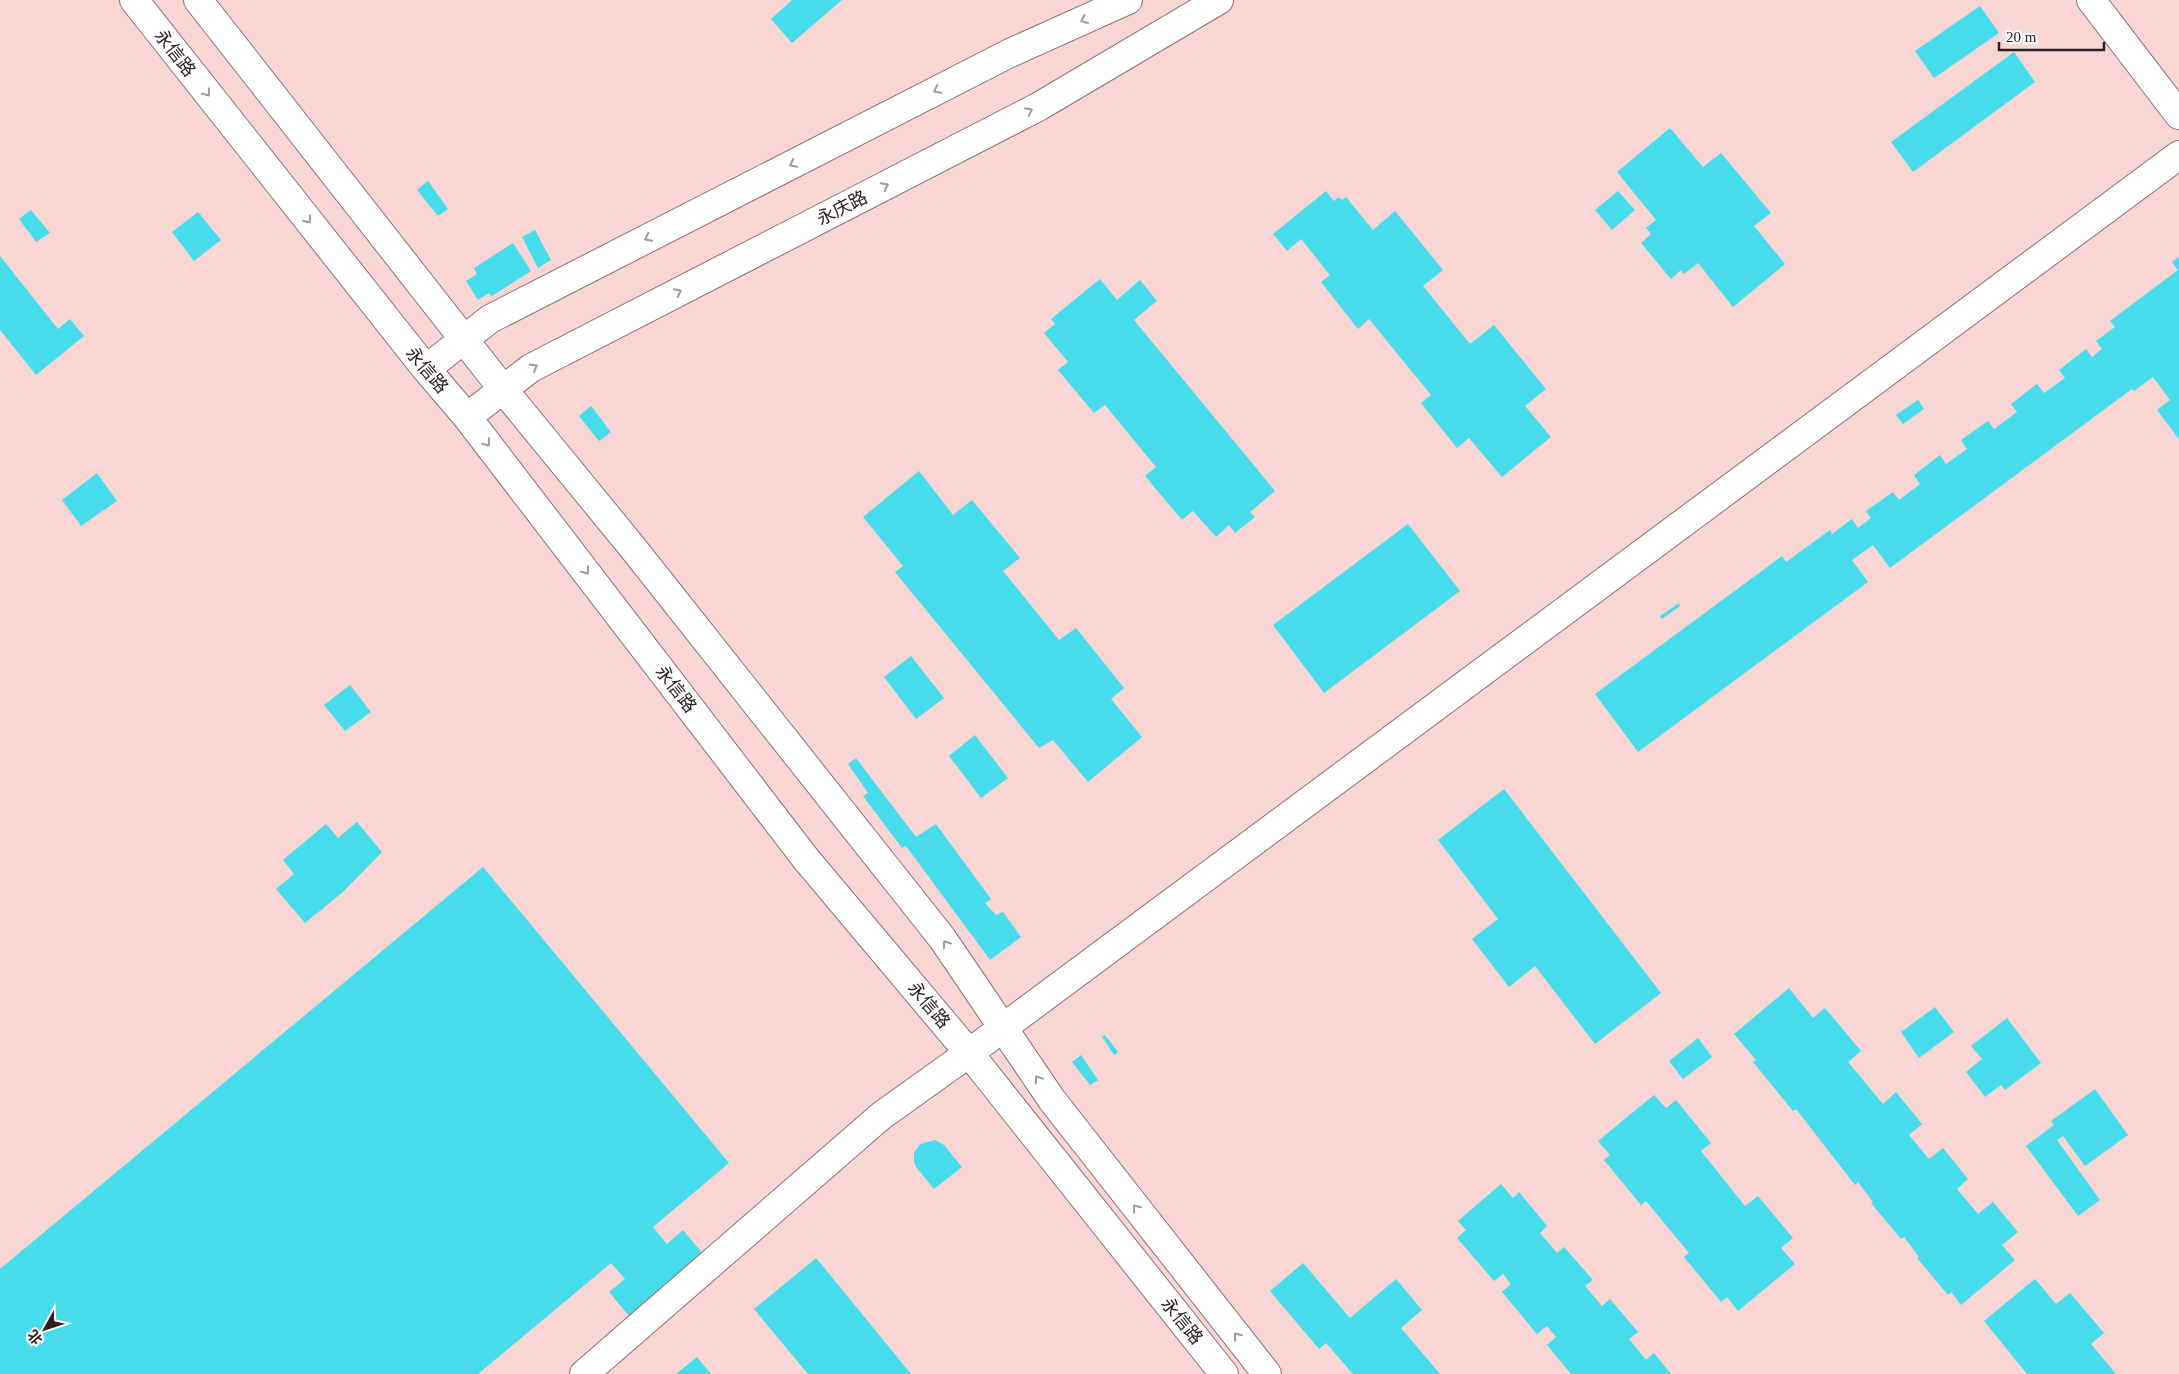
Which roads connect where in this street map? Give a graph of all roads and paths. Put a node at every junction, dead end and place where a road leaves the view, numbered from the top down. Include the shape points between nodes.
1 (134, 0) edge
2 (198, 0) edge
3 (1128, 0) edge
4 (1219, 0) edge
5 (2091, 0) edge
6 (2179, 114) edge
7 (2179, 155) edge
8 (464, 338) junction
9 (426, 369) junction
10 (502, 388) junction
11 (467, 416) junction
12 (1004, 1028) junction
13 (969, 1053) junction
14 (584, 1374) edge
15 (1224, 1374) edge
16 (1267, 1374) edge

1 -> 9 street, 永信路
2 - 8 street, 永信路
3 -> 8 street via 1010,53 499,315
10 -> 4 street, 永庆路 via 531,368 1038,107
5 - 6 street
7 - 12 street
8 - 9 street
8 - 10 street, 永信路
9 - 11 street, 永信路
10 - 11 street, 永庆路
12 -> 10 street, 永信路 via 936,930
11 -> 13 street, 永信路 via 806,859
12 - 13 street
16 -> 12 street, 永信路 via 1052,1100
13 - 14 street via 881,1116
13 - 15 street, 永信路

